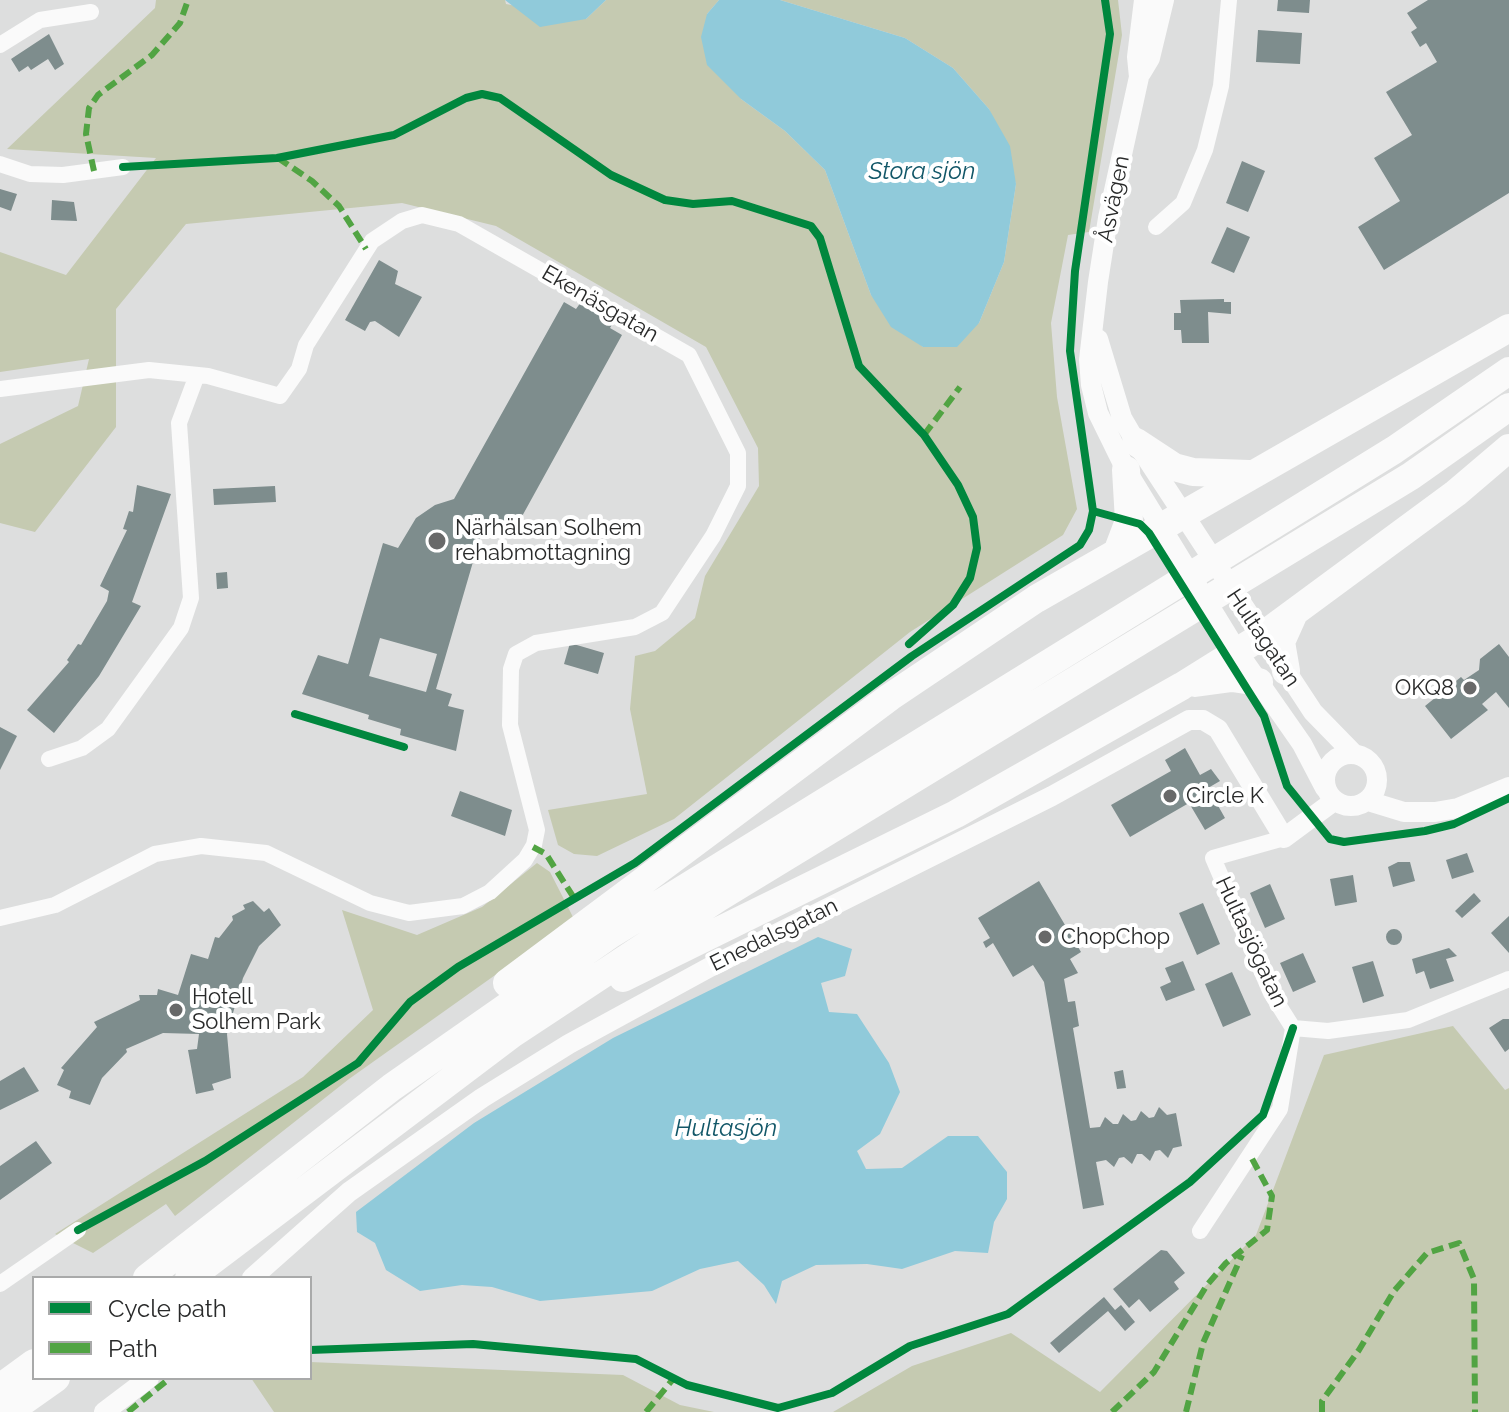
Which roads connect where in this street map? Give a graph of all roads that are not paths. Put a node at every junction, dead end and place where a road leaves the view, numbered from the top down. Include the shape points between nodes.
1 (1128, 0) edge
2 (1144, 0) edge
3 (1164, 0) edge
4 (1229, 0) edge
5 (91, 12) dead end
6 (0, 45) edge
7 (1137, 86) junction
8 (0, 164) edge
9 (123, 167) dead end
10 (1156, 227) dead end
11 (1094, 322) junction
12 (1509, 328) edge
13 (1509, 371) edge
14 (197, 375) junction
15 (0, 389) edge
16 (1509, 407) edge
17 (1136, 442) junction
18 (1509, 448) edge
19 (1126, 470) junction
20 (1250, 474) junction
21 (1176, 528) junction
22 (1118, 550) junction
23 (1294, 613) junction
24 (1255, 627) junction
25 (1231, 641) junction
26 (1286, 671) junction
27 (1259, 682) junction
28 (1182, 686) junction
29 (1354, 754) junction
30 (49, 759) dead end
31 (1509, 787) edge
32 (1330, 794) junction
33 (1368, 801) junction
34 (1284, 838) junction
35 (0, 918) edge
36 (1509, 979) edge
37 (1293, 1028) junction
38 (512, 1034) junction
39 (392, 1087) junction
40 (78, 1230) dead end
41 (1200, 1231) dead end
42 (150, 1276) edge
43 (192, 1276) edge
44 (254, 1276) edge
45 (0, 1284) edge
46 (32, 1364) edge
47 (53, 1380) edge
48 (146, 1380) edge
49 (0, 1388) edge
50 (8, 1412) edge
51 (104, 1412) edge

1 - 7 street
2 - 7 street, Åsvägen
3 - 7 street, Åsvägen via 1150,58
4 - 10 street via 1221,86 1205,150 1183,203
5 - 6 street via 40,20
7 - 11 street, Åsvägen via 1108,218
8 - 9 street via 30,174 63,175
11 - 17 street, Åsvägen via 1111,389
11 - 19 street, Åsvägen via 1091,385 1098,413
12 - 20 highway
13 - 39 highway via 1382,458 637,917
14 - 15 street, Ekenäsgatan via 149,370
14 - 30 street via 179,423 191,598 181,628 108,729 82,748
14 - 35 street, Ekenäsgatan via 280,396 372,241 422,215 459,224 689,355 738,453 738,486 713,536 662,613 635,627 536,643 516,654 510,725 537,830 525,860 490,892 463,906 409,913 370,903 266,853 201,846 155,854 55,905
16 - 38 highway via 1411,476 731,890
17 - 20 highway via 1165,462 1193,472
17 - 21 street, Åsvägen
18 - 23 highway
19 - 21 street, Åsvägen
19 - 22 highway via 1129,521
20 - 21 highway
21 - 22 highway
21 - 24 street, Hultagatan
21 - 25 street, Hultagatan
22 - 39 highway via 890,697 491,995
23 - 24 highway
23 - 26 highway via 1281,642
24 - 25 highway
24 - 26 street, Hultagatan
25 - 27 street, Hultagatan
25 - 28 highway
26 - 29 street, Hultagatan via 1313,712
27 - 28 highway via 1232,678
27 - 32 street, Hultagatan
28 - 38 highway via 956,814
29 - 32 street via 1331,763
29 - 33 street, Hultagatan via 1375,769 1377,785
31 - 33 street via 1435,812 1404,812
32 - 33 street via 1352,807
32 - 34 street, Hultasjögatan
34 - 37 street, Hultasjögatan via 1213,858 1271,993
34 - 44 street, Enedalsgatan via 1218,729 1203,720 1189,720 569,1044 349,1192
36 - 37 street via 1408,1020 1328,1031
37 - 41 street, Hultasjögatan via 1280,1109
38 - 43 highway
39 - 42 highway
40 - 45 street
46 - 49 highway
47 - 50 highway
48 - 51 street

